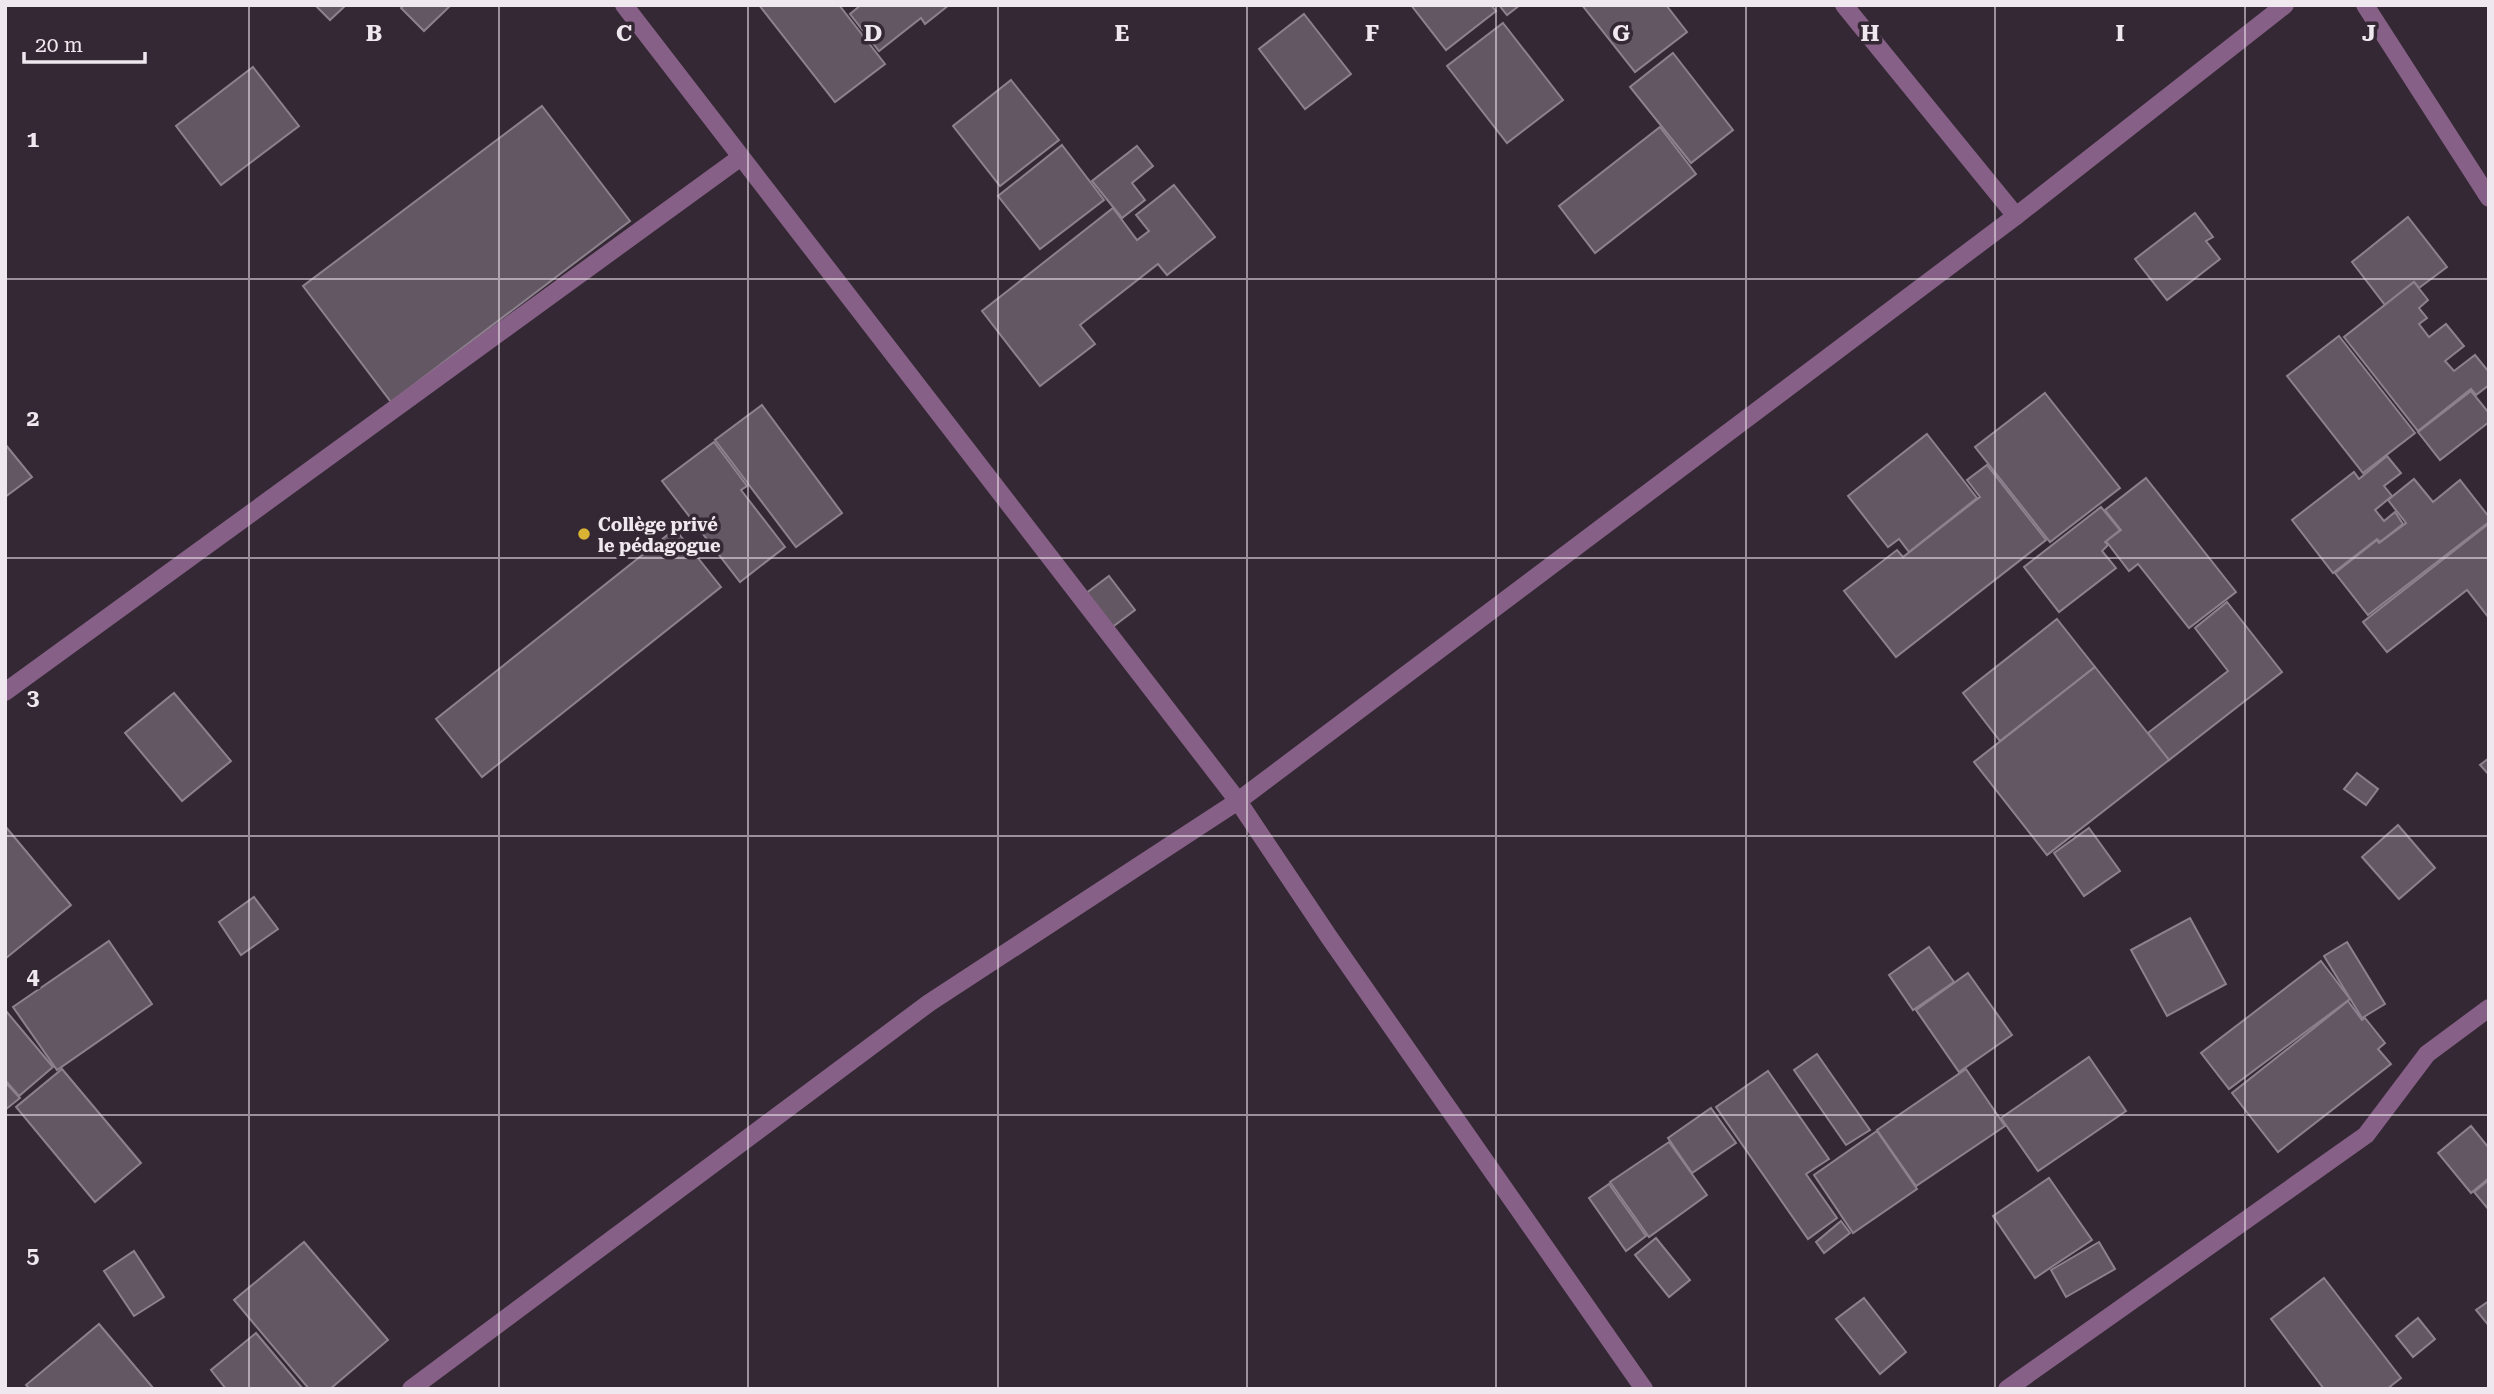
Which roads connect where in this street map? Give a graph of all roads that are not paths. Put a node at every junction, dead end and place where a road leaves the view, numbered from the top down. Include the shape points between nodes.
1 (624, 5) edge
2 (1844, 5) edge
3 (2285, 5) edge
4 (2365, 5) edge
5 (741, 157) junction
6 (2489, 198) edge
7 (2016, 216) junction
8 (5, 692) edge
9 (1238, 801) junction
10 (2489, 1008) edge
11 (411, 1389) edge
12 (1644, 1389) edge
13 (2007, 1389) edge

1 - 5 street
2 - 7 street
3 - 7 street
4 - 6 street
5 - 8 street
5 - 9 street
7 - 9 street
9 - 11 street via 929,1003
9 - 12 street
10 - 13 street via 2427,1054 2366,1135

